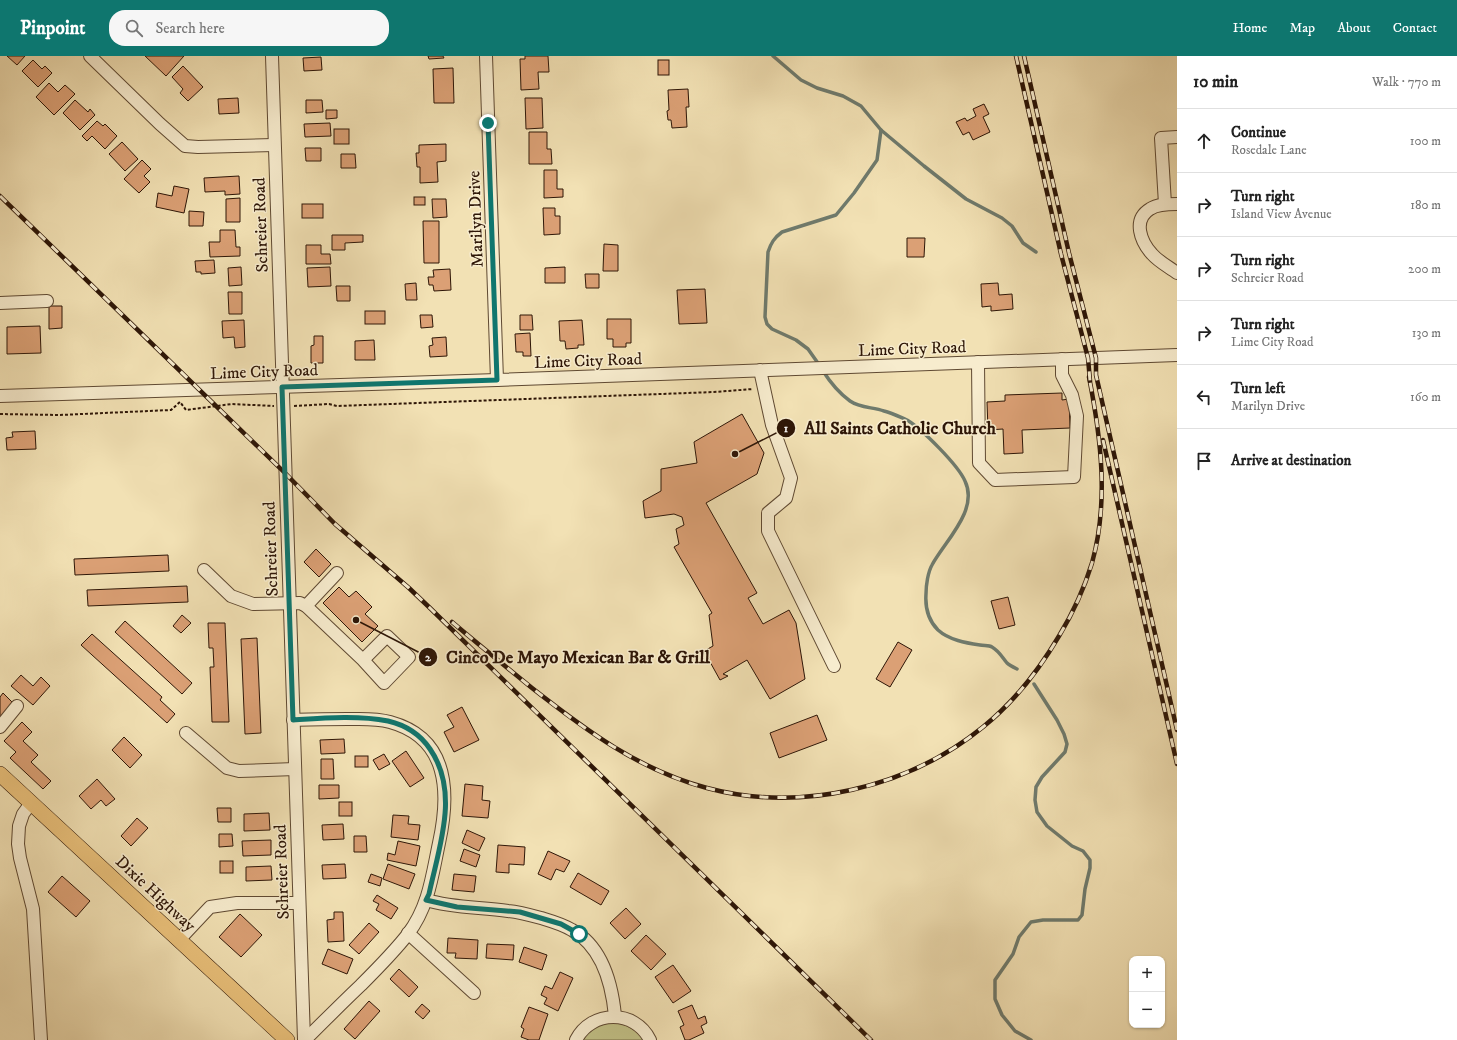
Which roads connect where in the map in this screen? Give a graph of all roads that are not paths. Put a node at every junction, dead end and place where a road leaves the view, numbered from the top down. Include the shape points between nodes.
1 (90, 56) edge
2 (272, 56) edge
3 (486, 56) edge
4 (1177, 137) edge
5 (274, 145) junction
6 (1171, 204) edge
7 (1177, 273) edge
8 (47, 300) dead end
9 (0, 303) edge
10 (1177, 355) edge
11 (1062, 359) junction
12 (978, 362) junction
13 (760, 370) junction
14 (497, 380) junction
15 (282, 387) junction
16 (0, 396) edge
17 (204, 570) dead end
18 (337, 574) dead end
19 (289, 603) junction
20 (306, 606) junction
21 (363, 660) dead end
22 (834, 666) dead end
23 (17, 706) dead end
24 (293, 720) junction
25 (0, 727) edge
26 (186, 733) dead end
27 (295, 769) junction
28 (0, 774) edge
29 (31, 802) junction
30 (426, 900) junction
31 (299, 904) junction
32 (408, 933) junction
33 (178, 940) junction
34 (474, 993) dead end
35 (615, 1016) junction
36 (41, 1040) edge
37 (287, 1040) edge
38 (304, 1040) edge
39 (576, 1040) edge
40 (650, 1040) edge

1 - 5 street via 185,146
2 - 5 street, Schreier Road
3 - 14 street, Marilyn Drive
4 - 6 street via 1161,138
5 - 15 street, Schreier Road
6 - 7 street via 1150,208 1142,218 1139,228 1143,241 1153,255
8 - 9 street
10 - 11 street, Lime City Road
11 - 12 street, Lime City Road
11 - 12 street via 1062,375 1072,396 1077,416 1074,477 995,480 979,462
12 - 13 street, Lime City Road
13 - 14 street, Lime City Road
13 - 22 street via 772,425 791,478 786,498 768,513 768,531
14 - 15 street, Lime City Road
15 - 16 street, Lime City Road
15 - 19 street, Schreier Road
17 - 19 street via 231,596 253,604
18 - 20 street
19 - 20 street
19 - 24 street, Schreier Road
20 - 21 street
23 - 25 street
24 - 27 street, Schreier Road
24 - 30 street via 372,719 413,731 425,742 436,757 442,772 446,796 441,837
26 - 27 street via 227,768 239,771
27 - 31 street, Schreier Road
28 - 29 main road, Dixie Highway
29 - 33 main road, Dixie Highway
29 - 36 street via 19,826 18,844 32,909
30 - 32 street
30 - 35 street via 457,907 520,912 573,930 593,948 602,962 613,997
31 - 33 street via 237,903 210,907
31 - 38 street, Schreier Road
32 - 34 street
32 - 38 street via 378,968
33 - 37 main road, Dixie Highway
35 - 39 street via 591,1023
35 - 40 street via 636,1023

